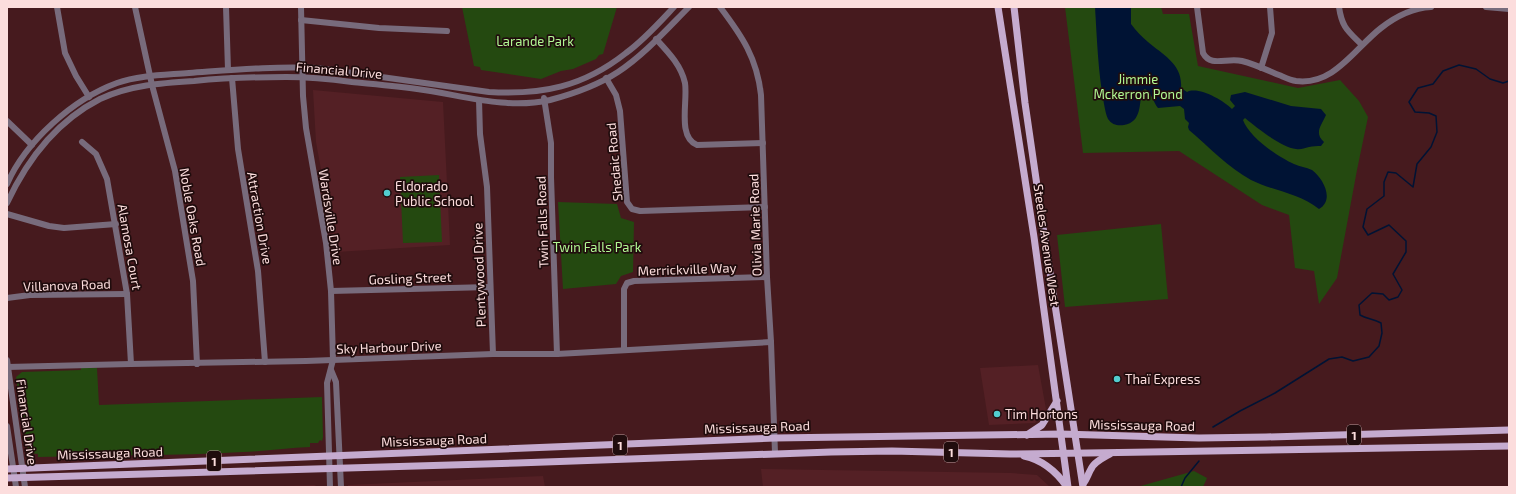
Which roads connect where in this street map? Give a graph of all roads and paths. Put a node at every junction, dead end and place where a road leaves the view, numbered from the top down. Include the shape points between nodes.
1 (57, 7) edge
2 (135, 7) edge
3 (226, 7) edge
4 (301, 7) edge
5 (674, 7) edge
6 (689, 7) edge
7 (720, 7) edge
8 (998, 7) edge
9 (1014, 7) edge
10 (1197, 7) edge
11 (1270, 7) edge
12 (1339, 7) edge
13 (1431, 7) edge
14 (1486, 7) edge
15 (1414, 8) edge
16 (1509, 9) edge
17 (301, 20) junction
18 (447, 31) dead end
19 (656, 39) junction
20 (1362, 45) junction
21 (302, 68) junction
22 (1261, 68) junction
23 (228, 70) junction
24 (150, 77) junction
25 (303, 77) junction
26 (232, 78) junction
27 (606, 78) junction
28 (152, 85) junction
29 (542, 91) junction
30 (89, 96) junction
31 (479, 100) junction
32 (544, 100) junction
33 (7, 120) edge
34 (82, 142) dead end
35 (763, 143) junction
36 (32, 145) junction
37 (7, 184) edge
38 (7, 203) edge
39 (765, 206) junction
40 (7, 214) edge
41 (116, 224) junction
42 (767, 278) junction
43 (490, 287) junction
44 (331, 291) junction
45 (128, 294) junction
46 (7, 298) edge
47 (771, 342) junction
48 (624, 349) junction
49 (493, 354) junction
50 (557, 354) junction
51 (7, 360) edge
52 (333, 360) junction
53 (265, 362) junction
54 (131, 364) junction
55 (197, 364) junction
56 (8, 367) edge
57 (331, 370) junction
58 (1057, 401) junction
59 (7, 426) edge
60 (1509, 430) edge
61 (1061, 434) junction
62 (1076, 435) junction
63 (1027, 436) junction
64 (775, 438) junction
65 (1509, 446) edge
66 (775, 453) junction
67 (1063, 453) junction
68 (1078, 453) junction
69 (1112, 453) junction
70 (1010, 454) junction
71 (329, 456) junction
72 (339, 456) junction
73 (11, 469) edge
74 (23, 469) junction
75 (329, 469) junction
76 (340, 469) junction
77 (7, 478) edge
78 (15, 478) junction
79 (24, 478) junction
80 (1083, 485) edge
81 (16, 487) edge
82 (25, 487) edge
83 (330, 487) edge
84 (341, 487) edge
85 (1067, 487) edge

1 - 30 street via 64,53
2 - 24 street, Noble Oaks Road
3 - 23 street
4 - 17 street, Wardsville Drive
5 - 29 street, Financial Drive via 626,53 601,70 574,83
6 - 19 street, Financial Drive
7 - 35 street, Olivia Marie Road via 748,47 760,78
8 - 58 main road, Steeles Avenue West
9 - 62 main road, Steeles Avenue West via 1025,103
10 - 22 street via 1206,59 1240,60
11 - 22 street via 1272,33
12 - 20 street via 1345,29
13 - 15 street
14 - 16 street
15 - 20 street via 1380,29
17 - 18 street via 379,28
17 - 21 street, Wardsville Drive
19 - 27 street, Financial Drive via 623,68
19 - 35 street via 670,54 685,83 686,135 692,143
20 - 22 street via 1332,73 1316,80 1292,80
21 - 23 street, Financial Drive
21 - 25 street, Wardsville Drive
21 - 29 street, Financial Drive via 489,92
23 - 24 street, Financial Drive
24 - 28 street, Noble Oaks Road
24 - 30 street, Financial Drive via 117,83
25 - 26 street, Financial Drive
25 - 31 street, Financial Drive via 418,89
25 - 44 street, Wardsville Drive via 306,130 326,243
26 - 28 street, Financial Drive
26 - 53 street, Attraction Drive via 238,149 258,271
27 - 32 street, Financial Drive via 581,90
27 - 39 street, Shedaic Road via 616,95 620,111 627,202 632,209 640,211
28 - 38 street, Financial Drive via 122,90 101,99 65,122 28,164
28 - 55 street, Noble Oaks Road via 175,171 193,281
29 - 32 street, Twin Falls Road
30 - 36 street, Financial Drive via 50,125
31 - 32 street, Financial Drive via 511,104
31 - 43 street, Plentywood Drive via 480,134 487,187
32 - 50 street, Twin Falls Road via 551,143
33 - 36 street
34 - 41 street, Alamosa Court via 96,154 102,166
35 - 39 street, Olivia Marie Road
36 - 37 street, Financial Drive
39 - 42 street, Olivia Marie Road
40 - 41 street via 64,228
41 - 45 street, Alamosa Court
42 - 47 street, Olivia Marie Road
42 - 48 street, Merrickville Way via 627,283 624,289
43 - 44 street, Gosling Street
43 - 49 street, Plentywood Drive
44 - 52 street, Wardsville Drive
45 - 46 street, Villanova Road via 30,295
45 - 54 street, Alamosa Court
47 - 48 street, Sky Harbour Drive
47 - 64 street, Olivia Marie Road
48 - 50 street, Sky Harbour Drive
49 - 50 street, Sky Harbour Drive
49 - 52 street, Sky Harbour Drive
51 - 56 street, Financial Drive
52 - 53 street, Sky Harbour Drive
52 - 57 street, Wardsville Drive
53 - 55 street, Sky Harbour Drive
54 - 55 street, Sky Harbour Drive
54 - 56 street, Sky Harbour Drive
56 - 74 street, Financial Drive
57 - 71 street, Wardsville Drive via 327,383
57 - 72 street, Wardsville Drive via 336,382
58 - 61 main road, Steeles Avenue West
58 - 63 main road via 1042,425
59 - 73 street, Financial Drive
60 - 62 main road, Mississauga Road / 1 via 1199,438
61 - 62 main road, Mississauga Road / 1
61 - 63 main road, Mississauga Road / 1
61 - 67 main road, Steeles Avenue West
62 - 68 main road, Steeles Avenue West
63 - 64 main road, Mississauga Road / 1
64 - 66 street, Olivia Marie Road
64 - 72 main road, Mississauga Road / 1
65 - 69 main road, Mississauga Road / 1
66 - 70 main road, Mississauga Road / 1 via 892,451
66 - 76 main road, Mississauga Road / 1
67 - 68 main road, Mississauga Road / 1
67 - 70 main road, Mississauga Road / 1
67 - 85 main road, Steeles Avenue West
68 - 69 main road, Mississauga Road / 1
68 - 80 main road, Steeles Avenue West
69 - 80 main road via 1092,466
70 - 85 main road via 1030,457 1043,463 1056,473
71 - 72 main road, Mississauga Road / 1
71 - 74 main road, Mississauga Road / 1
71 - 75 street, Wardsville Drive
72 - 76 street, Wardsville Drive
73 - 74 main road, Mississauga Road / 1
73 - 78 street, Financial Drive
74 - 79 street, Financial Drive
75 - 76 main road, Mississauga Road / 1
75 - 79 main road, Mississauga Road / 1
75 - 83 street, Wardsville Drive
76 - 84 street, Wardsville Drive
77 - 78 main road, Mississauga Road / 1
78 - 79 main road, Mississauga Road / 1
78 - 81 street, Financial Drive
79 - 82 street, Financial Drive

